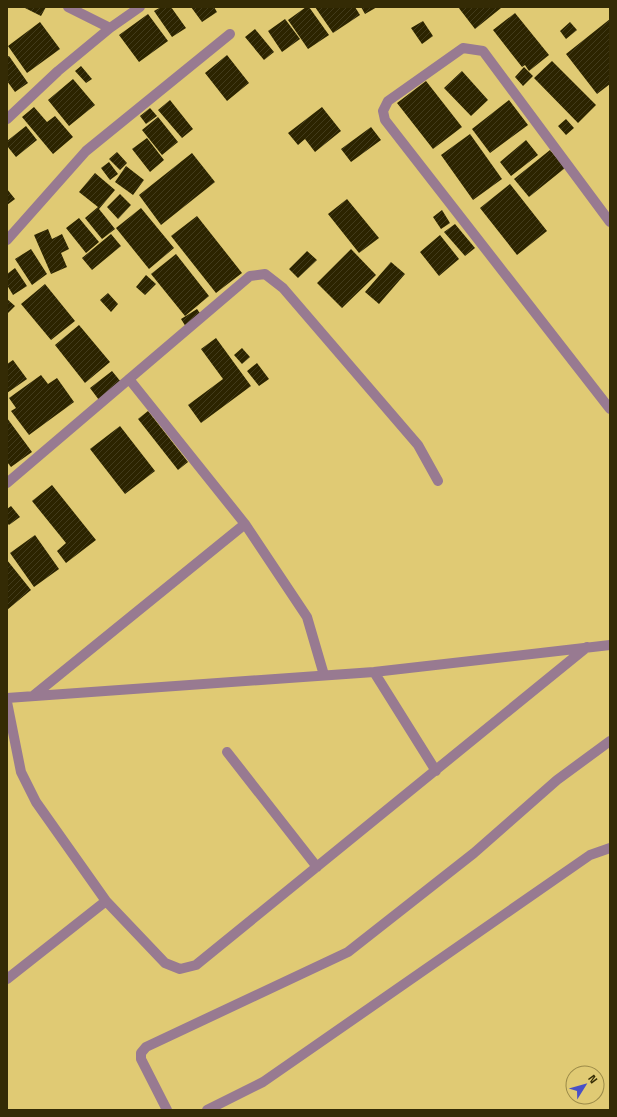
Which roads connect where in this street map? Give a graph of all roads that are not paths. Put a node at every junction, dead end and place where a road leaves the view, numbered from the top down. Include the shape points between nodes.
1 (68, 7) edge
2 (140, 7) edge
3 (110, 28) junction
4 (230, 34) dead end
5 (7, 119) edge
6 (610, 222) edge
7 (7, 240) edge
8 (129, 379) junction
9 (610, 410) edge
10 (438, 481) dead end
11 (7, 483) edge
12 (245, 524) junction
13 (610, 645) edge
14 (587, 647) junction
15 (374, 672) junction
16 (324, 675) junction
17 (33, 696) junction
18 (7, 698) edge
19 (7, 702) edge
20 (610, 741) edge
21 (227, 752) dead end
22 (436, 771) junction
23 (610, 848) edge
24 (317, 867) junction
25 (106, 901) junction
26 (7, 979) edge
27 (168, 1110) edge
28 (207, 1110) edge

1 - 3 street
2 - 3 street
3 - 5 street via 58,71
4 - 7 street via 86,151
6 - 9 street via 483,51 463,48 388,101 383,111 385,120
8 - 10 street via 250,276 265,274 283,288 418,445
8 - 11 street
8 - 12 street
12 - 16 street via 307,617
12 - 17 street
13 - 14 street
14 - 15 street
14 - 22 street
15 - 16 street
15 - 22 street
16 - 17 street
17 - 18 street
19 - 25 street via 21,772 36,802
20 - 27 street via 557,780 474,853 348,952 146,1047 141,1053 141,1059
21 - 24 street
22 - 24 street
23 - 28 street via 590,855 263,1082
24 - 25 street via 196,965 180,969 164,963
25 - 26 street

